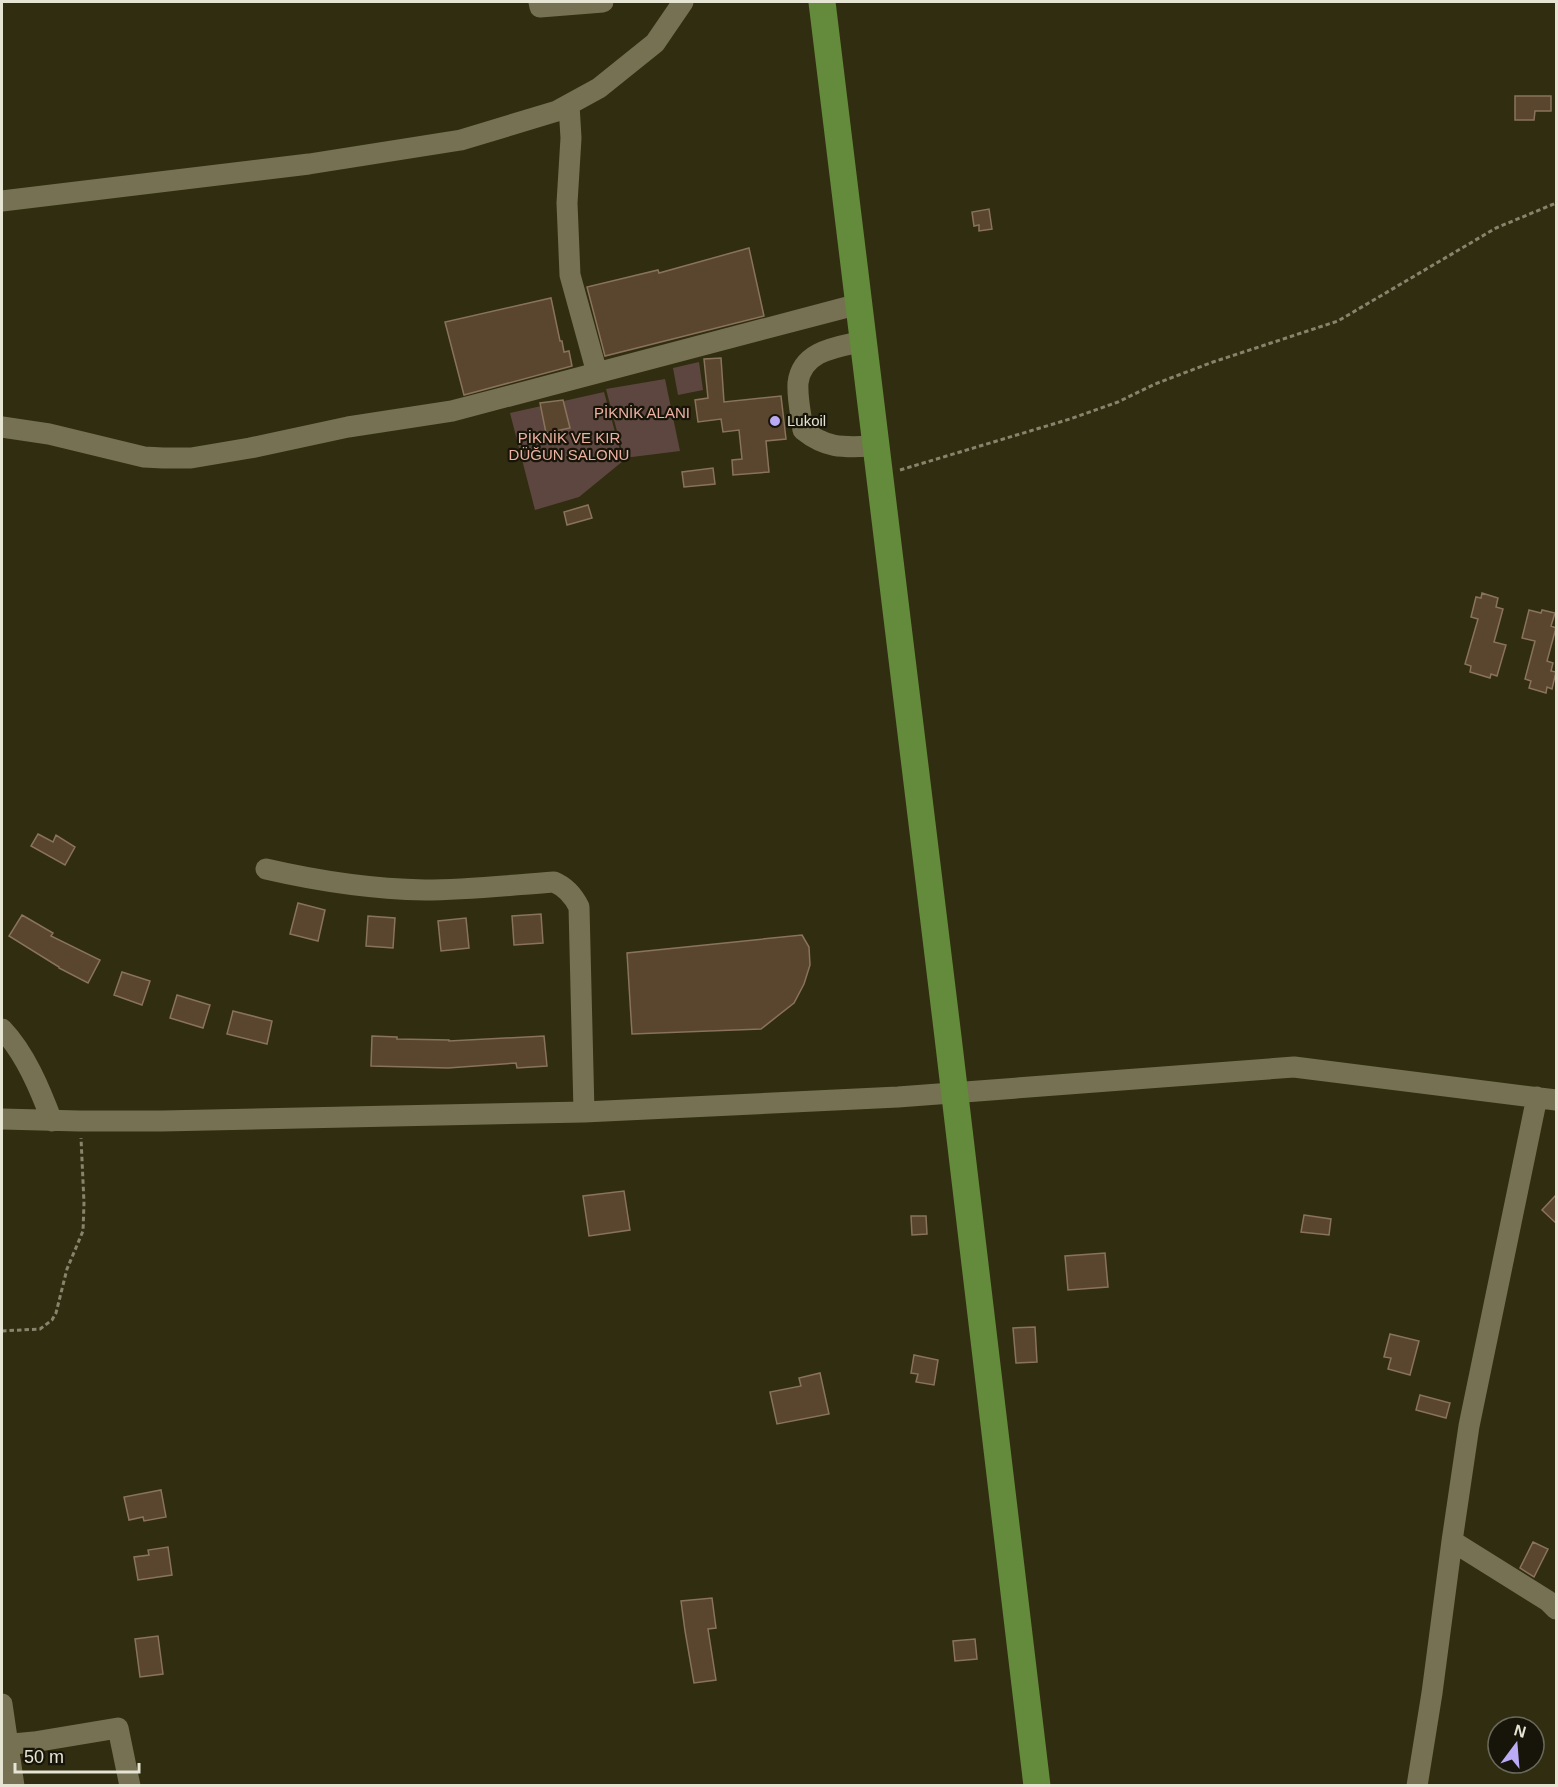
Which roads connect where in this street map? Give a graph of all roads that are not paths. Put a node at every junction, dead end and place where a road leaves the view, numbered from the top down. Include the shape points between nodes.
1 (539, 2) edge
2 (603, 2) edge
3 (683, 2) edge
4 (822, 2) edge
5 (569, 105) junction
6 (2, 201) edge
7 (859, 304) junction
8 (864, 341) junction
9 (597, 373) junction
10 (2, 427) edge
11 (876, 446) junction
12 (266, 869) dead end
13 (2, 1029) edge
14 (955, 1094) junction
15 (1547, 1099) edge
16 (584, 1112) junction
17 (2, 1119) edge
18 (52, 1121) junction
19 (1452, 1541) junction
20 (1557, 1609) edge
21 (2, 1704) edge
22 (5, 1744) edge
23 (14, 1785) edge
24 (130, 1785) edge
25 (1037, 1785) edge
26 (1417, 1785) edge

1 - 2 street via 540,7
3 - 5 street via 655,43 599,88
4 - 7 main road
5 - 6 street via 460,140 309,164
5 - 9 street via 570,275
7 - 8 main road
7 - 9 street
8 - 11 main road
8 - 11 street via 825,350 804,368 798,385 803,430 820,442 838,447
9 - 10 street via 452,411 191,458 144,457
11 - 14 main road
12 - 16 street via 383,888 469,889 554,882 561,885 579,907
13 - 18 street via 14,1041
14 - 15 street via 1294,1067
14 - 16 street
14 - 25 main road
15 - 19 street via 1469,1426
16 - 18 street
17 - 18 street
19 - 20 street
19 - 26 street
21 - 22 street
22 - 23 street
22 - 24 street via 118,1728

